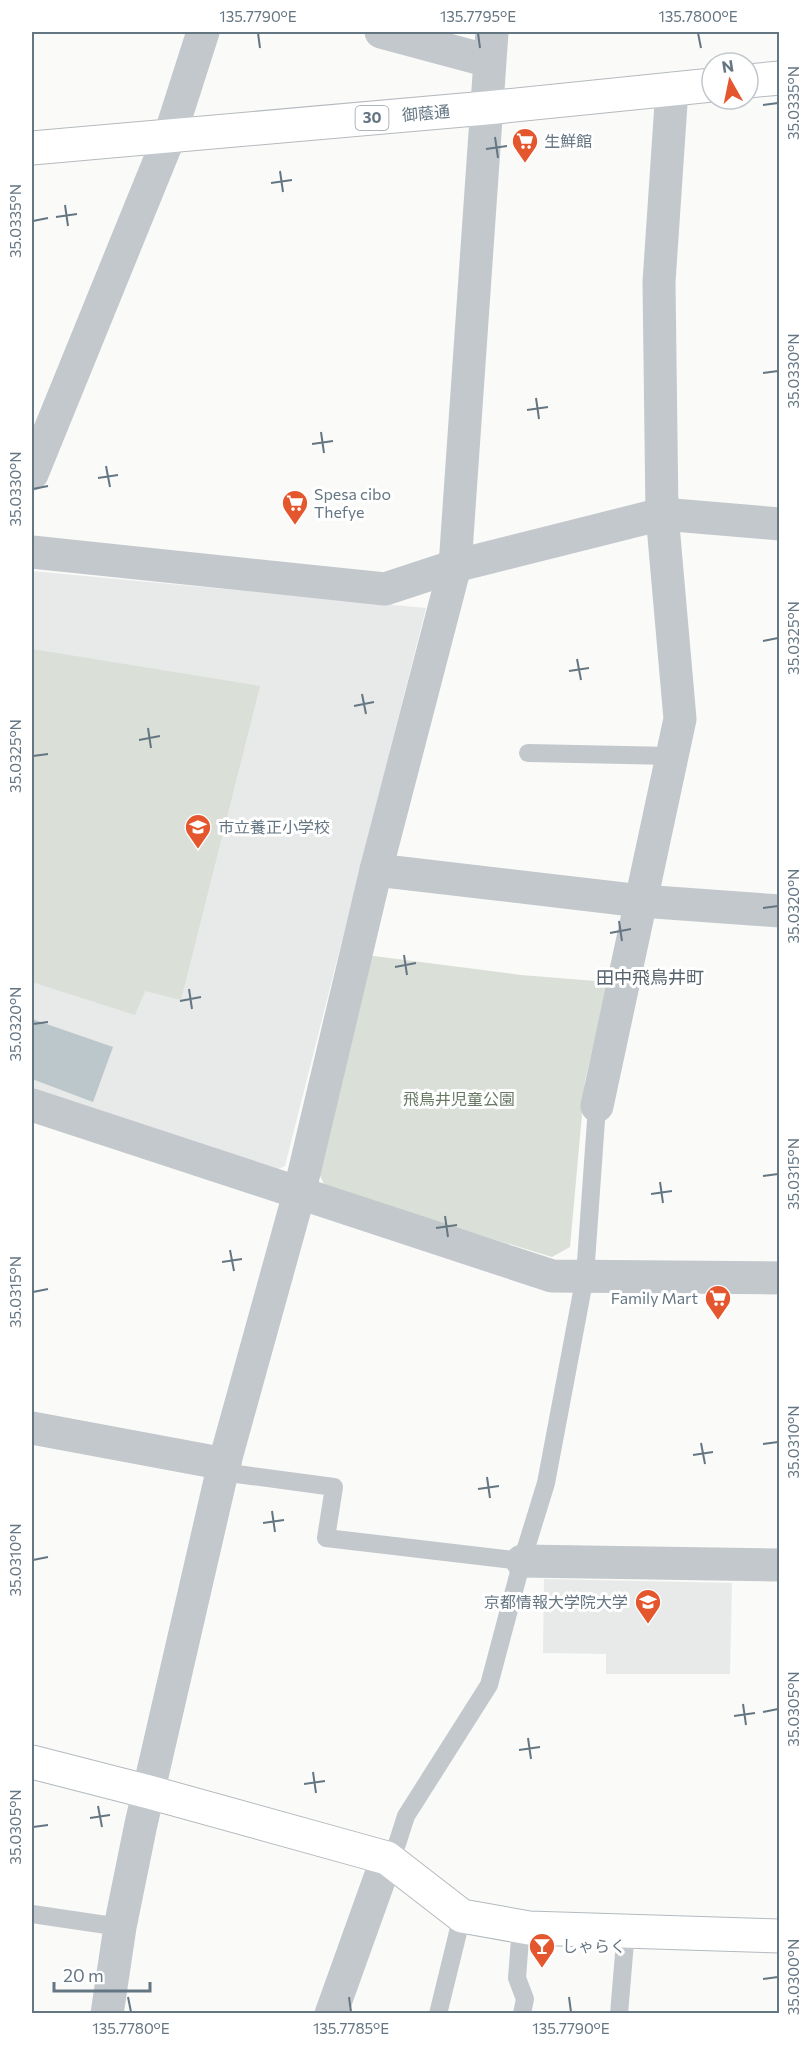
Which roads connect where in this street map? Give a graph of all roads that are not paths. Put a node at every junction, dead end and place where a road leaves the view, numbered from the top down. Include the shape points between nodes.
1 (203, 32) edge
2 (381, 32) edge
3 (490, 46) edge
4 (780, 78) edge
5 (760, 80) edge
6 (700, 86) edge
7 (672, 88) junction
8 (486, 108) junction
9 (170, 135) junction
10 (32, 148) edge
11 (32, 474) edge
12 (662, 514) junction
13 (780, 524) edge
14 (32, 552) edge
15 (455, 566) junction
16 (528, 753) dead end
17 (673, 756) junction
18 (376, 870) junction
19 (641, 901) junction
20 (780, 910) edge
21 (32, 1105) edge
22 (597, 1106) joint
23 (298, 1194) junction
24 (585, 1276) junction
25 (780, 1278) edge
26 (32, 1428) edge
27 (224, 1468) junction
28 (522, 1561) junction
29 (780, 1565) edge
30 (32, 1762) edge
31 (149, 1792) junction
32 (387, 1858) junction
33 (32, 1914) edge
34 (462, 1916) junction
35 (521, 1926) junction
36 (120, 1928) junction
37 (626, 1930) junction
38 (780, 1936) edge
39 (107, 2013) edge
40 (331, 2013) edge
41 (438, 2013) edge
42 (522, 2013) edge
43 (618, 2013) edge

1 - 9 street
2 - 3 street
3 - 8 street
4 - 5 street
6 - 7 street, 御蔭通 / 30
7 - 8 street, 御蔭通 / 30
7 - 12 street via 659,282
8 - 9 street, 御蔭通 / 30
8 - 15 street
9 - 10 street, 御蔭通 / 30
9 - 11 street
12 - 13 street
12 - 15 street
12 - 17 street via 680,718
14 - 15 street via 385,589
15 - 18 street
16 - 17 lane
17 - 19 street
18 - 19 street
18 - 23 street
19 - 20 street
19 - 22 street
21 - 23 street
22 - 24 lane
23 - 24 street via 552,1276
23 - 27 street
24 - 25 street
24 - 28 lane via 546,1483
26 - 27 street
27 - 28 lane via 334,1487 326,1538
27 - 31 street
28 - 29 street
28 - 32 lane via 489,1685 406,1816 397,1844
30 - 31 street
31 - 32 street
31 - 36 street
32 - 34 street
32 - 40 street
33 - 36 lane
34 - 35 street
34 - 41 lane
35 - 37 street
35 - 42 lane via 518,1978 525,1999
36 - 39 street
37 - 38 street
37 - 43 lane

